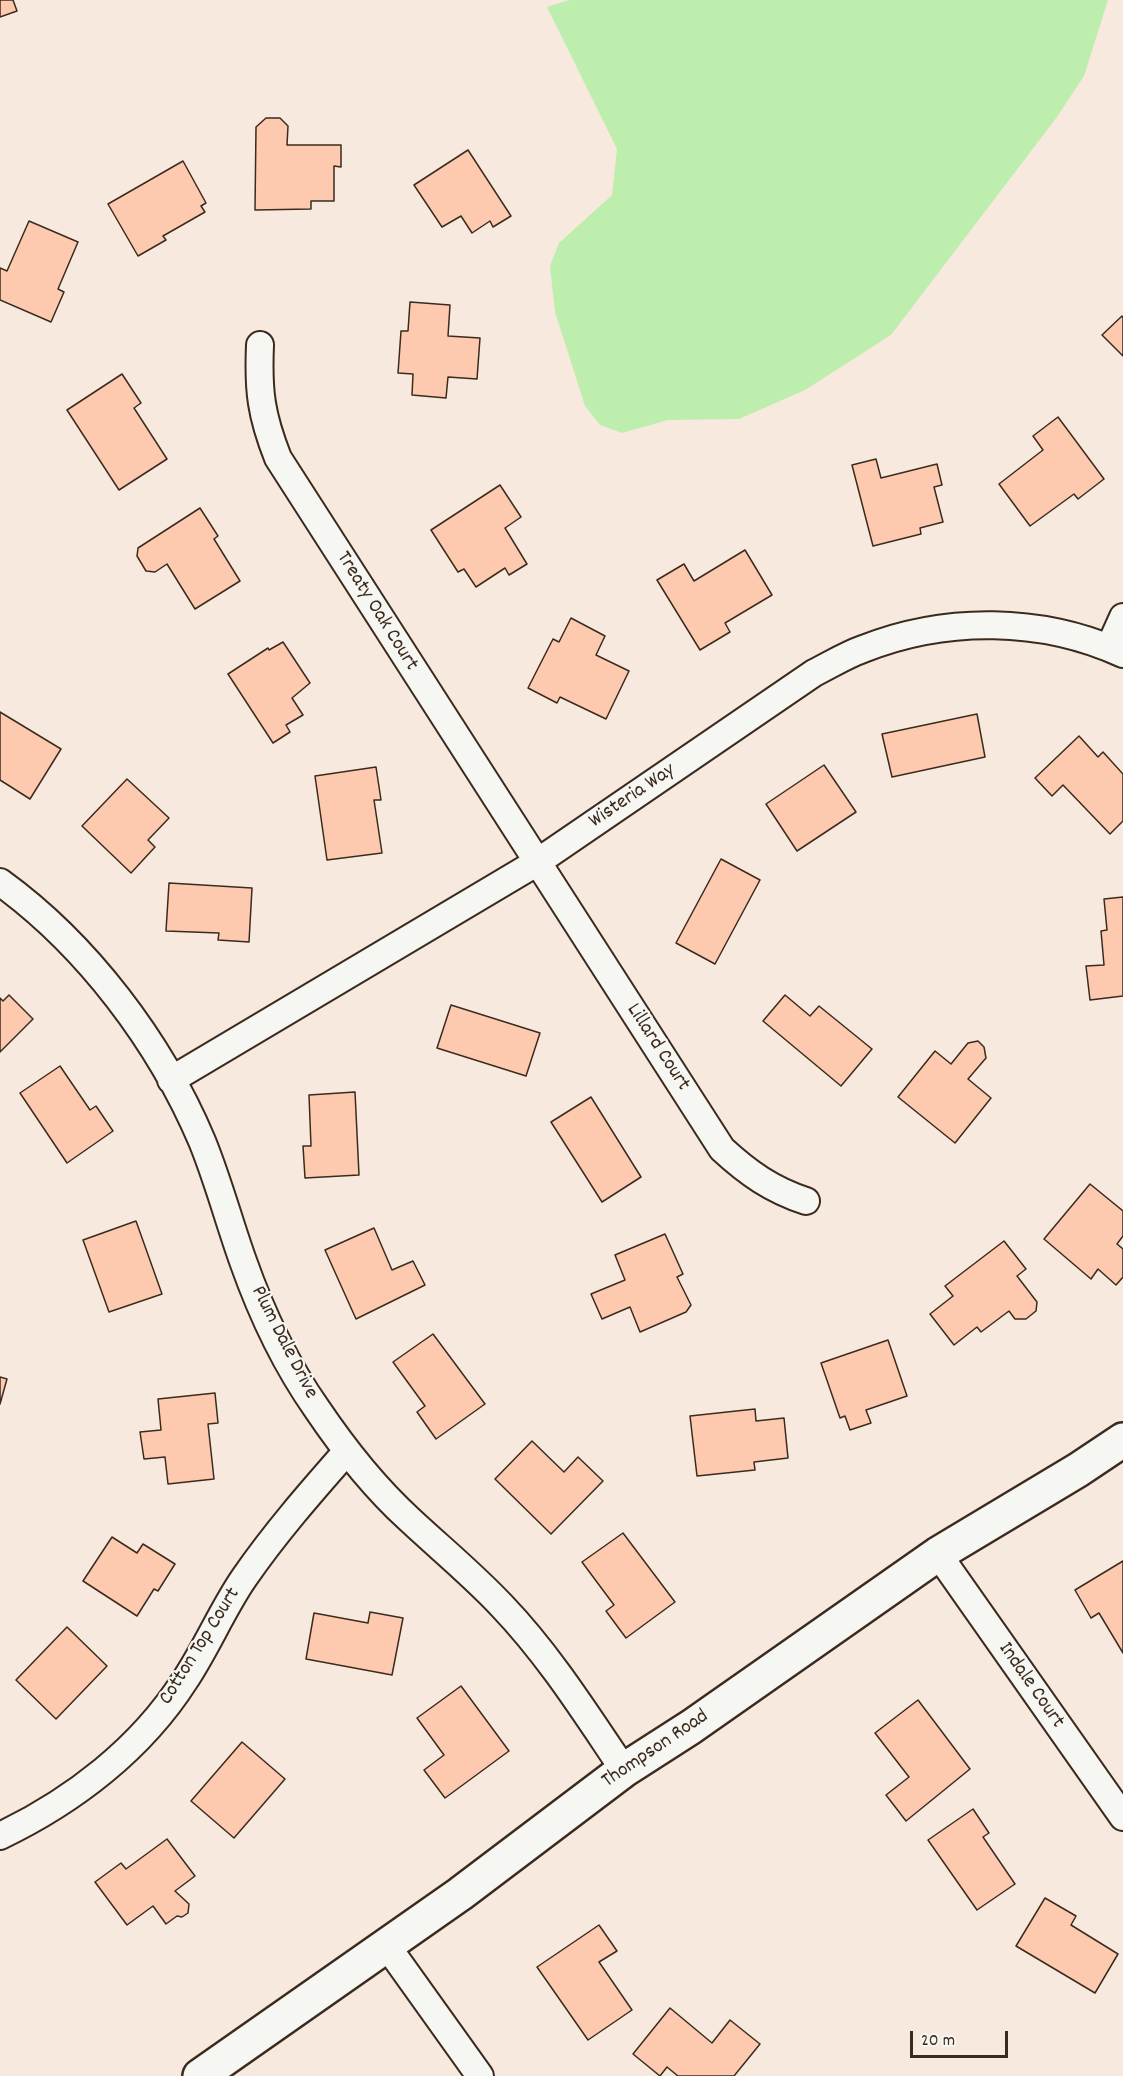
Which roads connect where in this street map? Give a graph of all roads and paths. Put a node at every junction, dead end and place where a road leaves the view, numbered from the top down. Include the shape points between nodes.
1 (260, 345) dead end
2 (1123, 617) edge
3 (1116, 651) edge
4 (536, 863) junction
5 (0, 882) edge
6 (171, 1080) junction
7 (806, 1201) dead end
8 (1123, 1440) edge
9 (347, 1451) junction
10 (938, 1554) junction
11 (624, 1770) junction
12 (1123, 1817) edge
13 (0, 1836) edge
14 (387, 1946) junction
15 (200, 2076) edge
16 (480, 2076) edge

1 - 4 street, Treaty Oak Court via 258,388 265,425 278,458
2 - 3 street
3 - 4 street, Wisteria Way via 1029,627 993,625 952,626 863,649 813,673
4 - 6 street, Wisteria Way
4 - 7 street, Lillard Court via 722,1149 749,1174 779,1192
5 - 6 street, Plum Dale Drive via 65,938 115,996
6 - 9 street, Plum Dale Drive via 202,1142 244,1264 274,1336 315,1407
8 - 10 street, Thompson Road
9 - 11 street, Plum Dale Drive via 408,1518 504,1608 554,1667
9 - 13 street, Cotton Top Court via 243,1579 185,1681 164,1710 129,1748 85,1786 37,1818
10 - 11 street, Thompson Road
10 - 12 street, Indale Court
11 - 14 street, Thompson Road
14 - 15 street, Thompson Road
14 - 16 street

